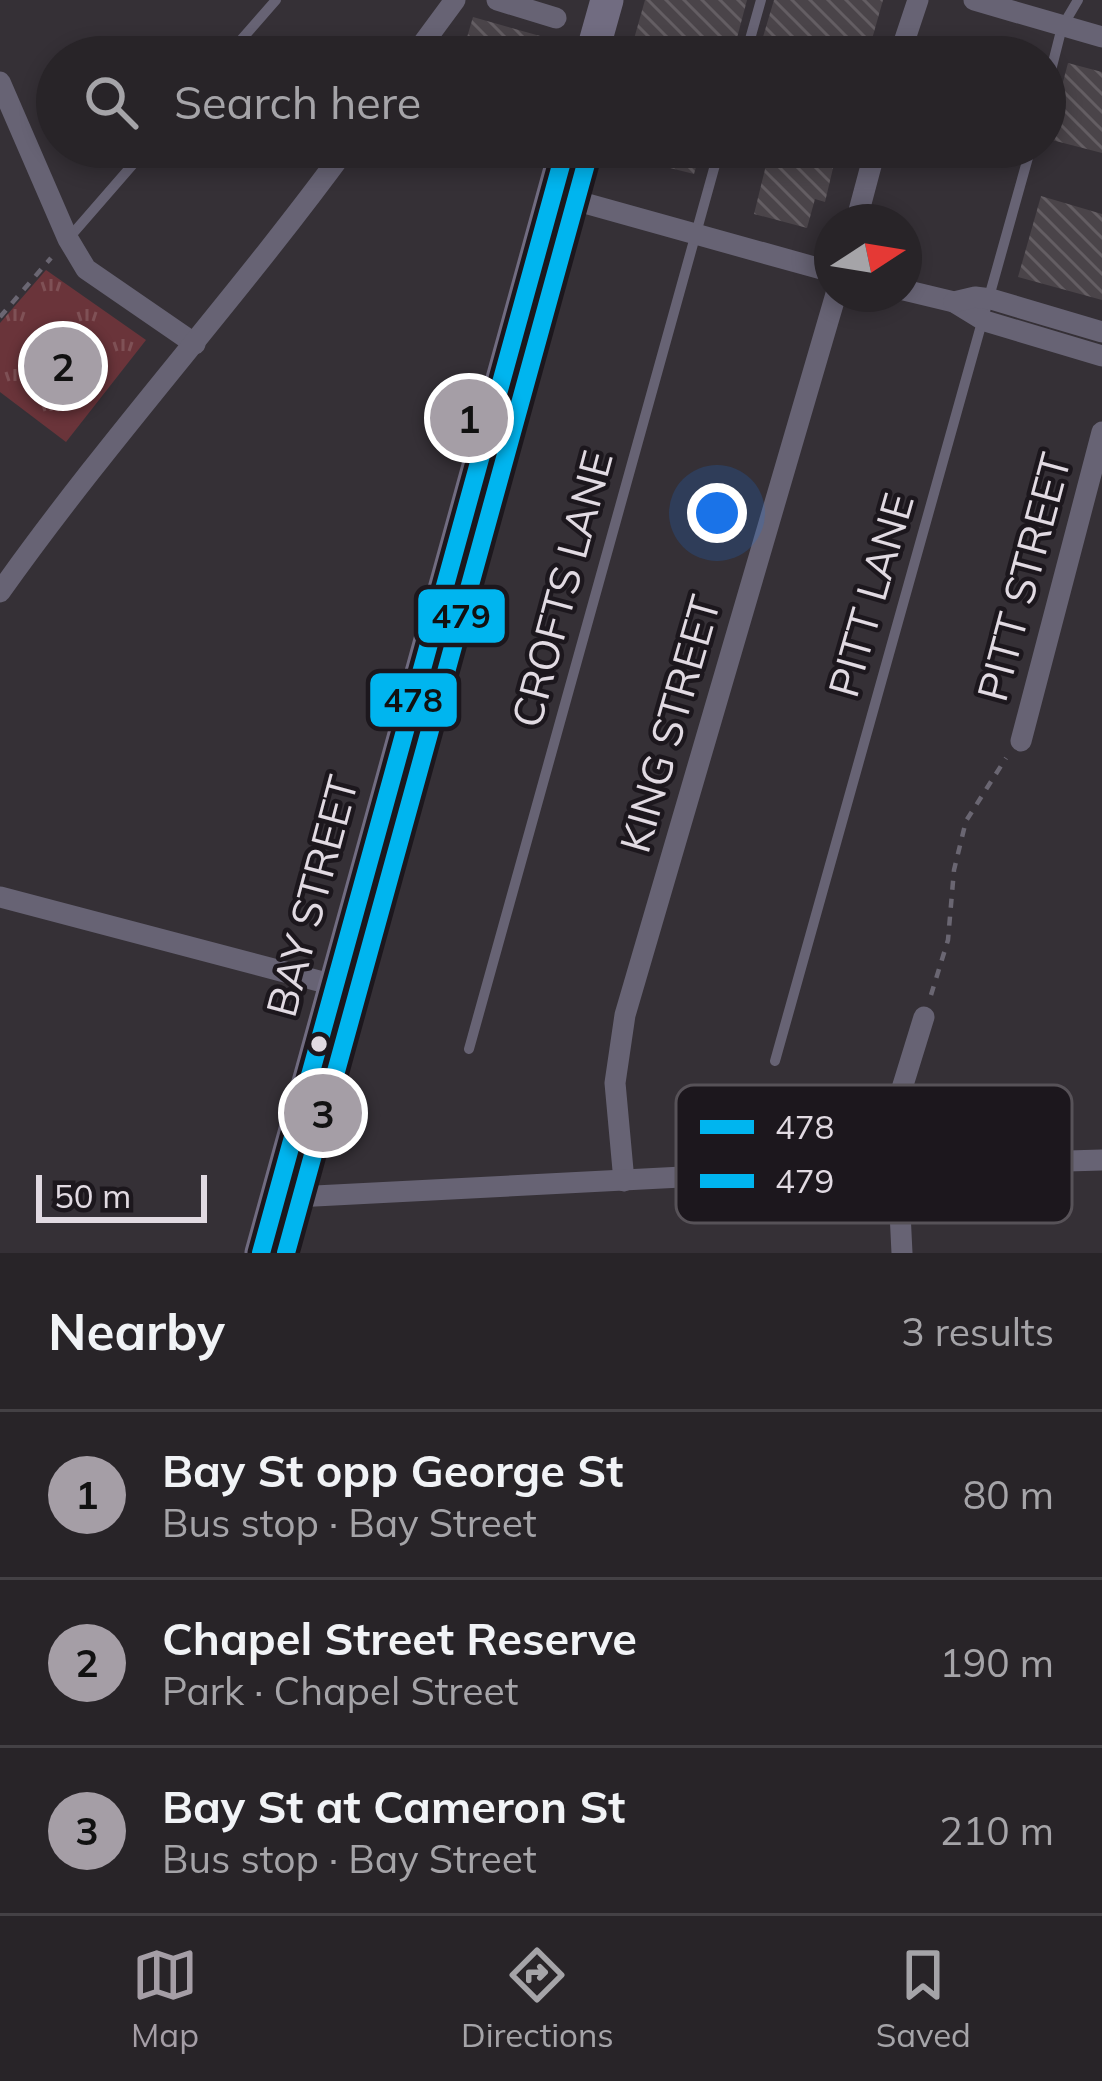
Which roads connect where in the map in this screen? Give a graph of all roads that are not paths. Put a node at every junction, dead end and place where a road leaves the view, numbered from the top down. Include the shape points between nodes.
1 (276, 0) edge
2 (454, 0) edge
3 (497, 0) edge
4 (607, 0) edge
5 (761, 0) edge
6 (918, 0) edge
7 (974, 0) edge
8 (1078, 0) edge
9 (556, 18) dead end
10 (1062, 27) junction
11 (244, 36) edge
12 (428, 36) edge
13 (597, 36) edge
14 (751, 36) edge
15 (906, 36) edge
16 (1060, 36) edge
17 (1102, 37) edge
18 (0, 82) edge
19 (36, 165) edge
20 (37, 168) edge
21 (130, 168) edge
22 (331, 168) edge
23 (560, 168) edge
24 (714, 168) edge
25 (870, 168) edge
26 (1025, 168) edge
27 (552, 194) junction
28 (861, 204) edge
29 (696, 234) junction
30 (68, 239) junction
31 (814, 267) edge
32 (922, 294) edge
33 (988, 310) junction
34 (831, 312) edge
35 (1102, 332) edge
36 (195, 344) junction
37 (1102, 356) edge
38 (1102, 433) edge
39 (2, 585) edge
40 (1021, 741) road end
41 (0, 898) edge
42 (334, 985) junction
43 (924, 1017) road end
44 (469, 1049) dead end
45 (775, 1061) dead end
46 (903, 1085) edge
47 (1102, 1160) edge
48 (1072, 1161) edge
49 (676, 1178) edge
50 (624, 1181) junction
51 (276, 1198) junction
52 (900, 1223) edge
53 (260, 1253) edge
54 (902, 1253) edge

1 - 11 lane
2 - 12 street
3 - 9 street
4 - 13 main road
5 - 14 lane
6 - 15 street
7 - 10 street
8 - 10 lane
10 - 16 lane
10 - 17 street
18 - 19 street
20 - 30 street
21 - 30 lane
22 - 36 street
23 - 27 main road, BAY STREET
24 - 29 lane, CROFTS LANE
25 - 28 street
26 - 33 lane, PITT LANE
27 - 29 street
27 - 42 main road, BAY STREET
29 - 31 street
29 - 44 lane, CROFTS LANE
30 - 36 street via 86,269
32 - 33 street
33 - 35 street
33 - 37 street
33 - 45 lane, PITT LANE
34 - 50 street, KING STREET via 625,1015 615,1083
36 - 39 street
38 - 40 street, PITT STREET
41 - 42 street
42 - 51 main road, BAY STREET
43 - 46 street
47 - 48 street
49 - 50 street
50 - 51 street
51 - 53 main road, BAY STREET
52 - 54 street

